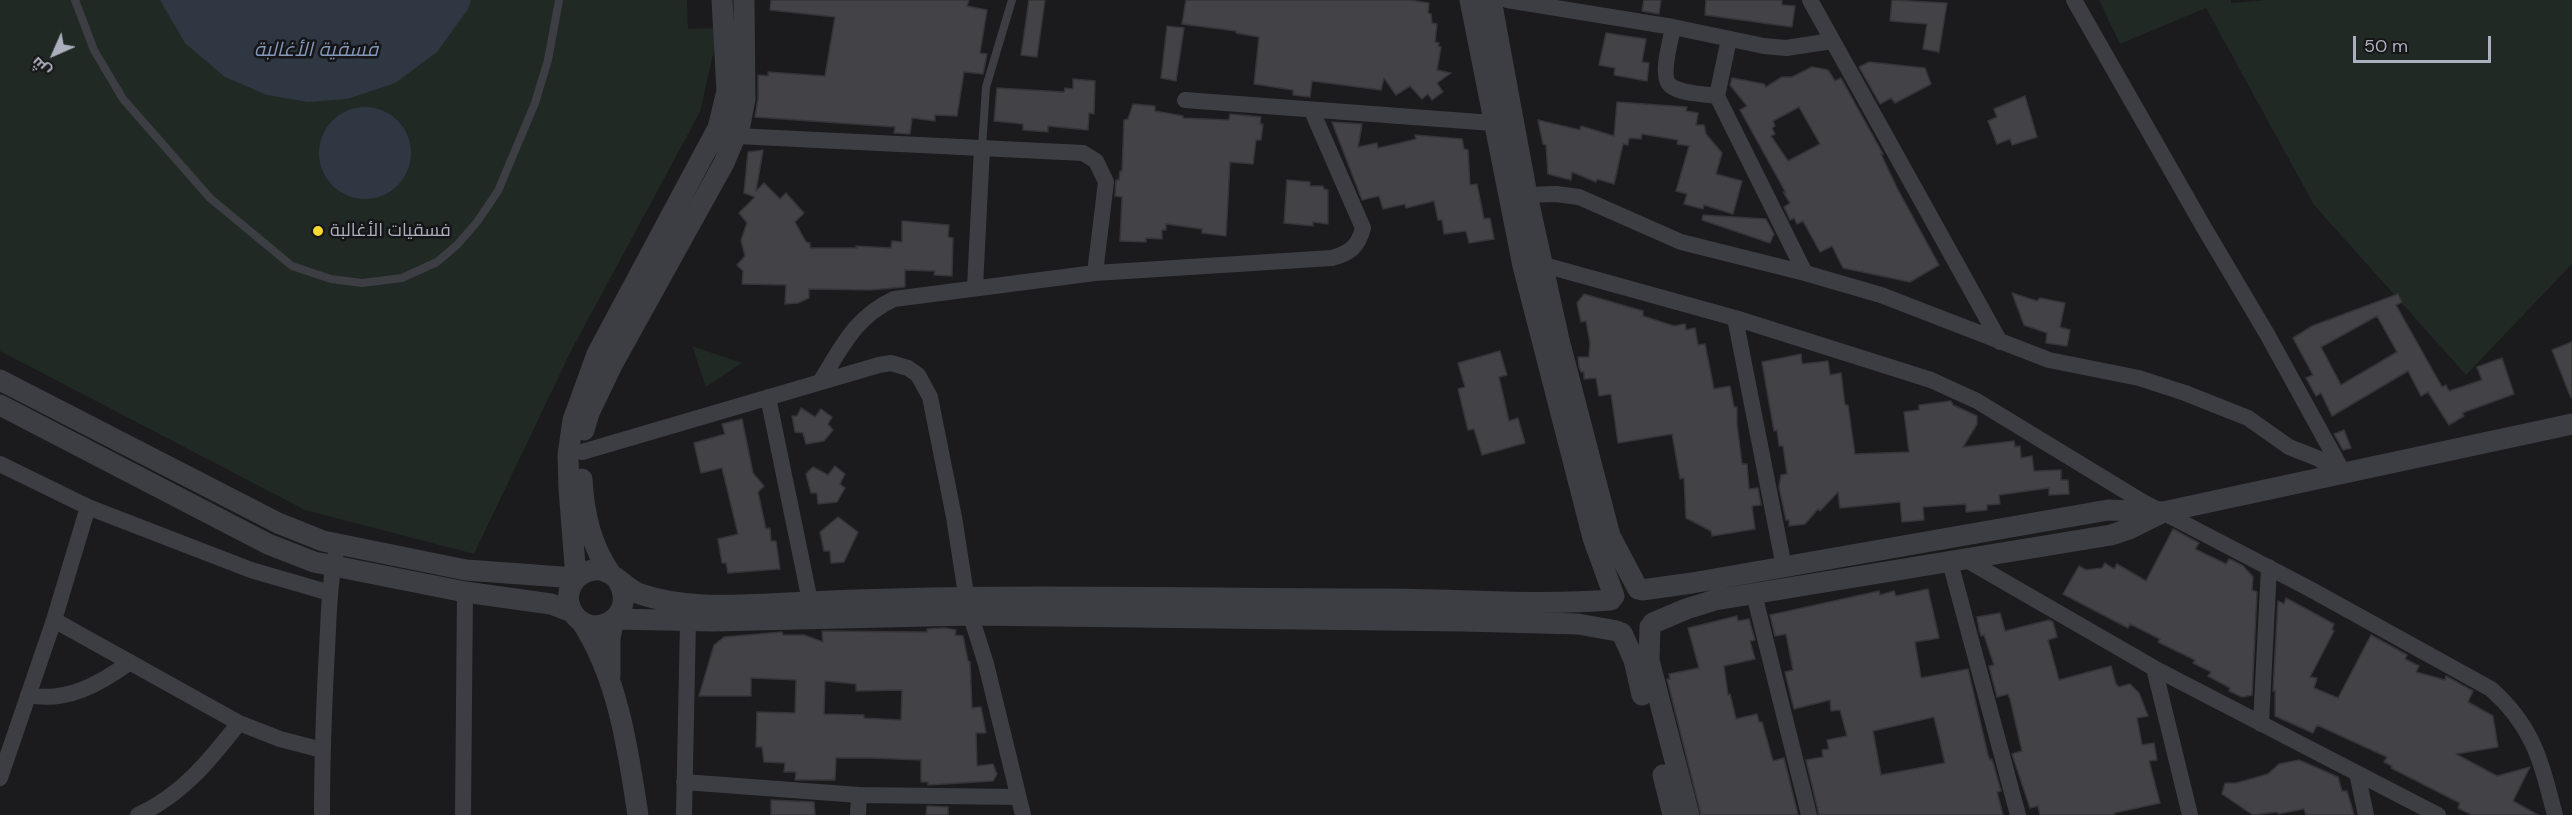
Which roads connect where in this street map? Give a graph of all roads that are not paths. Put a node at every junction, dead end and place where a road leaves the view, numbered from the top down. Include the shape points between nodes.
1 (75, 0) edge
2 (560, 0) edge
3 (722, 0) edge
4 (744, 0) edge
5 (1012, 0) edge
6 (1470, 0) edge
7 (1491, 0) edge
8 (1507, 0) edge
9 (1810, 0) edge
10 (2074, 0) edge
11 (1673, 27) junction
12 (1730, 39) junction
13 (1832, 41) junction
14 (1717, 96) junction
15 (1185, 100) dead end
16 (1312, 111) junction
17 (1493, 123) junction
18 (727, 132) junction
19 (982, 148) junction
20 (1527, 195) junction
21 (1544, 265) junction
22 (1522, 266) junction
23 (1095, 273) junction
24 (1805, 273) junction
25 (975, 288) junction
26 (1735, 318) junction
27 (2000, 342) junction
28 (0, 380) edge
29 (820, 382) junction
30 (768, 397) junction
31 (0, 405) edge
32 (2572, 424) edge
33 (582, 452) junction
34 (0, 464) edge
35 (2343, 473) junction
36 (88, 507) junction
37 (2163, 512) junction
38 (338, 544) junction
39 (1957, 560) junction
40 (333, 566) junction
41 (1784, 567) junction
42 (2269, 567) junction
43 (615, 577) junction
44 (576, 578) junction
45 (1640, 589) junction
46 (465, 592) junction
47 (330, 593) junction
48 (1754, 594) junction
49 (1612, 598) junction
50 (810, 601) junction
51 (969, 607) junction
52 (577, 617) junction
53 (614, 619) junction
54 (54, 620) junction
55 (688, 621) junction
56 (1652, 625) junction
57 (1620, 632) junction
58 (130, 662) junction
59 (2154, 668) junction
60 (610, 676) junction
61 (28, 695) junction
62 (239, 723) junction
63 (2261, 723) junction
64 (322, 750) junction
65 (2357, 773) junction
66 (0, 778) edge
67 (684, 782) junction
68 (859, 795) junction
69 (1018, 797) junction
70 (138, 815) edge
71 (322, 815) edge
72 (464, 815) edge
73 (638, 815) edge
74 (684, 815) edge
75 (858, 815) edge
76 (1023, 815) edge
77 (1673, 815) edge
78 (1689, 815) edge
79 (1809, 815) edge
80 (2018, 815) edge
81 (2190, 815) edge
82 (2366, 815) edge
83 (2438, 815) edge
84 (2555, 815) edge

1 - 2 lane via 94,50 123,99 210,198 292,266 331,279 362,283 402,278 437,262 477,222 498,191 535,103
3 - 18 street
4 - 18 street via 743,113
5 - 19 lane via 986,87
6 - 17 street
7 - 20 street
8 - 11 street
9 - 13 street
10 - 35 street
11 - 12 street
11 - 14 street via 1666,81 1679,89
12 - 13 street via 1786,48
12 - 14 street
13 - 27 street
14 - 24 street
15 - 16 street
16 - 17 street
16 - 23 street via 1363,228 1347,254
17 - 22 street
18 - 19 street
18 - 33 street via 724,163 600,389 589,413
18 - 44 street via 597,354 573,420 568,455
19 - 23 street via 1083,153 1096,161 1106,182
19 - 25 street
20 - 21 street
20 - 24 street via 1579,197 1681,242
21 - 22 street
21 - 26 street
21 - 45 street via 1559,340 1610,536
22 - 49 street
23 - 25 street
24 - 27 street via 1881,296
25 - 29 street via 894,299 879,306 857,326
26 - 37 street via 1931,380 1977,401
26 - 41 street
27 - 35 street via 2049,360 2139,378 2185,393 2248,418 2289,447
28 - 38 street via 278,523
29 - 30 street
29 - 51 street via 891,363 908,368 926,386
30 - 33 street
30 - 50 street
31 - 40 street via 268,543
32 - 35 street
33 - 43 street via 587,523 593,544
34 - 36 street
35 - 37 street
36 - 47 street via 251,570
36 - 54 street
37 - 39 street via 2111,535
37 - 41 street via 2108,510
37 - 42 street
38 - 40 street
38 - 44 street via 466,570
39 - 48 street
39 - 59 street
39 - 80 street
40 - 46 street
40 - 47 street
41 - 45 street
42 - 63 street
42 - 84 street via 2491,689 2525,727 2540,760
43 - 44 street via 593,570
43 - 50 street via 637,593 712,607
43 - 53 street via 624,598
44 - 52 street via 569,595
45 - 49 street via 1627,588
45 - 56 street via 1656,607
46 - 52 street via 551,604
46 - 72 street
47 - 64 street
48 - 56 street via 1701,604
48 - 79 street
49 - 51 street via 1574,603 1462,599
49 - 57 street via 1609,617
50 - 51 street
51 - 55 street
51 - 57 street via 1578,624
51 - 69 street
52 - 53 street via 595,626
52 - 60 street via 596,644
53 - 55 street
53 - 60 street
54 - 58 street
54 - 61 street
55 - 67 street
56 - 57 street via 1633,636
56 - 78 street via 1649,660
57 - 77 street via 1634,660
58 - 61 street via 74,692 42,698
58 - 62 street
59 - 63 street
59 - 81 street
60 - 73 street
61 - 66 street
62 - 64 street
62 - 70 street via 185,785
63 - 65 street
64 - 71 street
65 - 82 street
65 - 83 street
67 - 68 street
67 - 74 street
68 - 69 street
68 - 75 street
69 - 76 street

